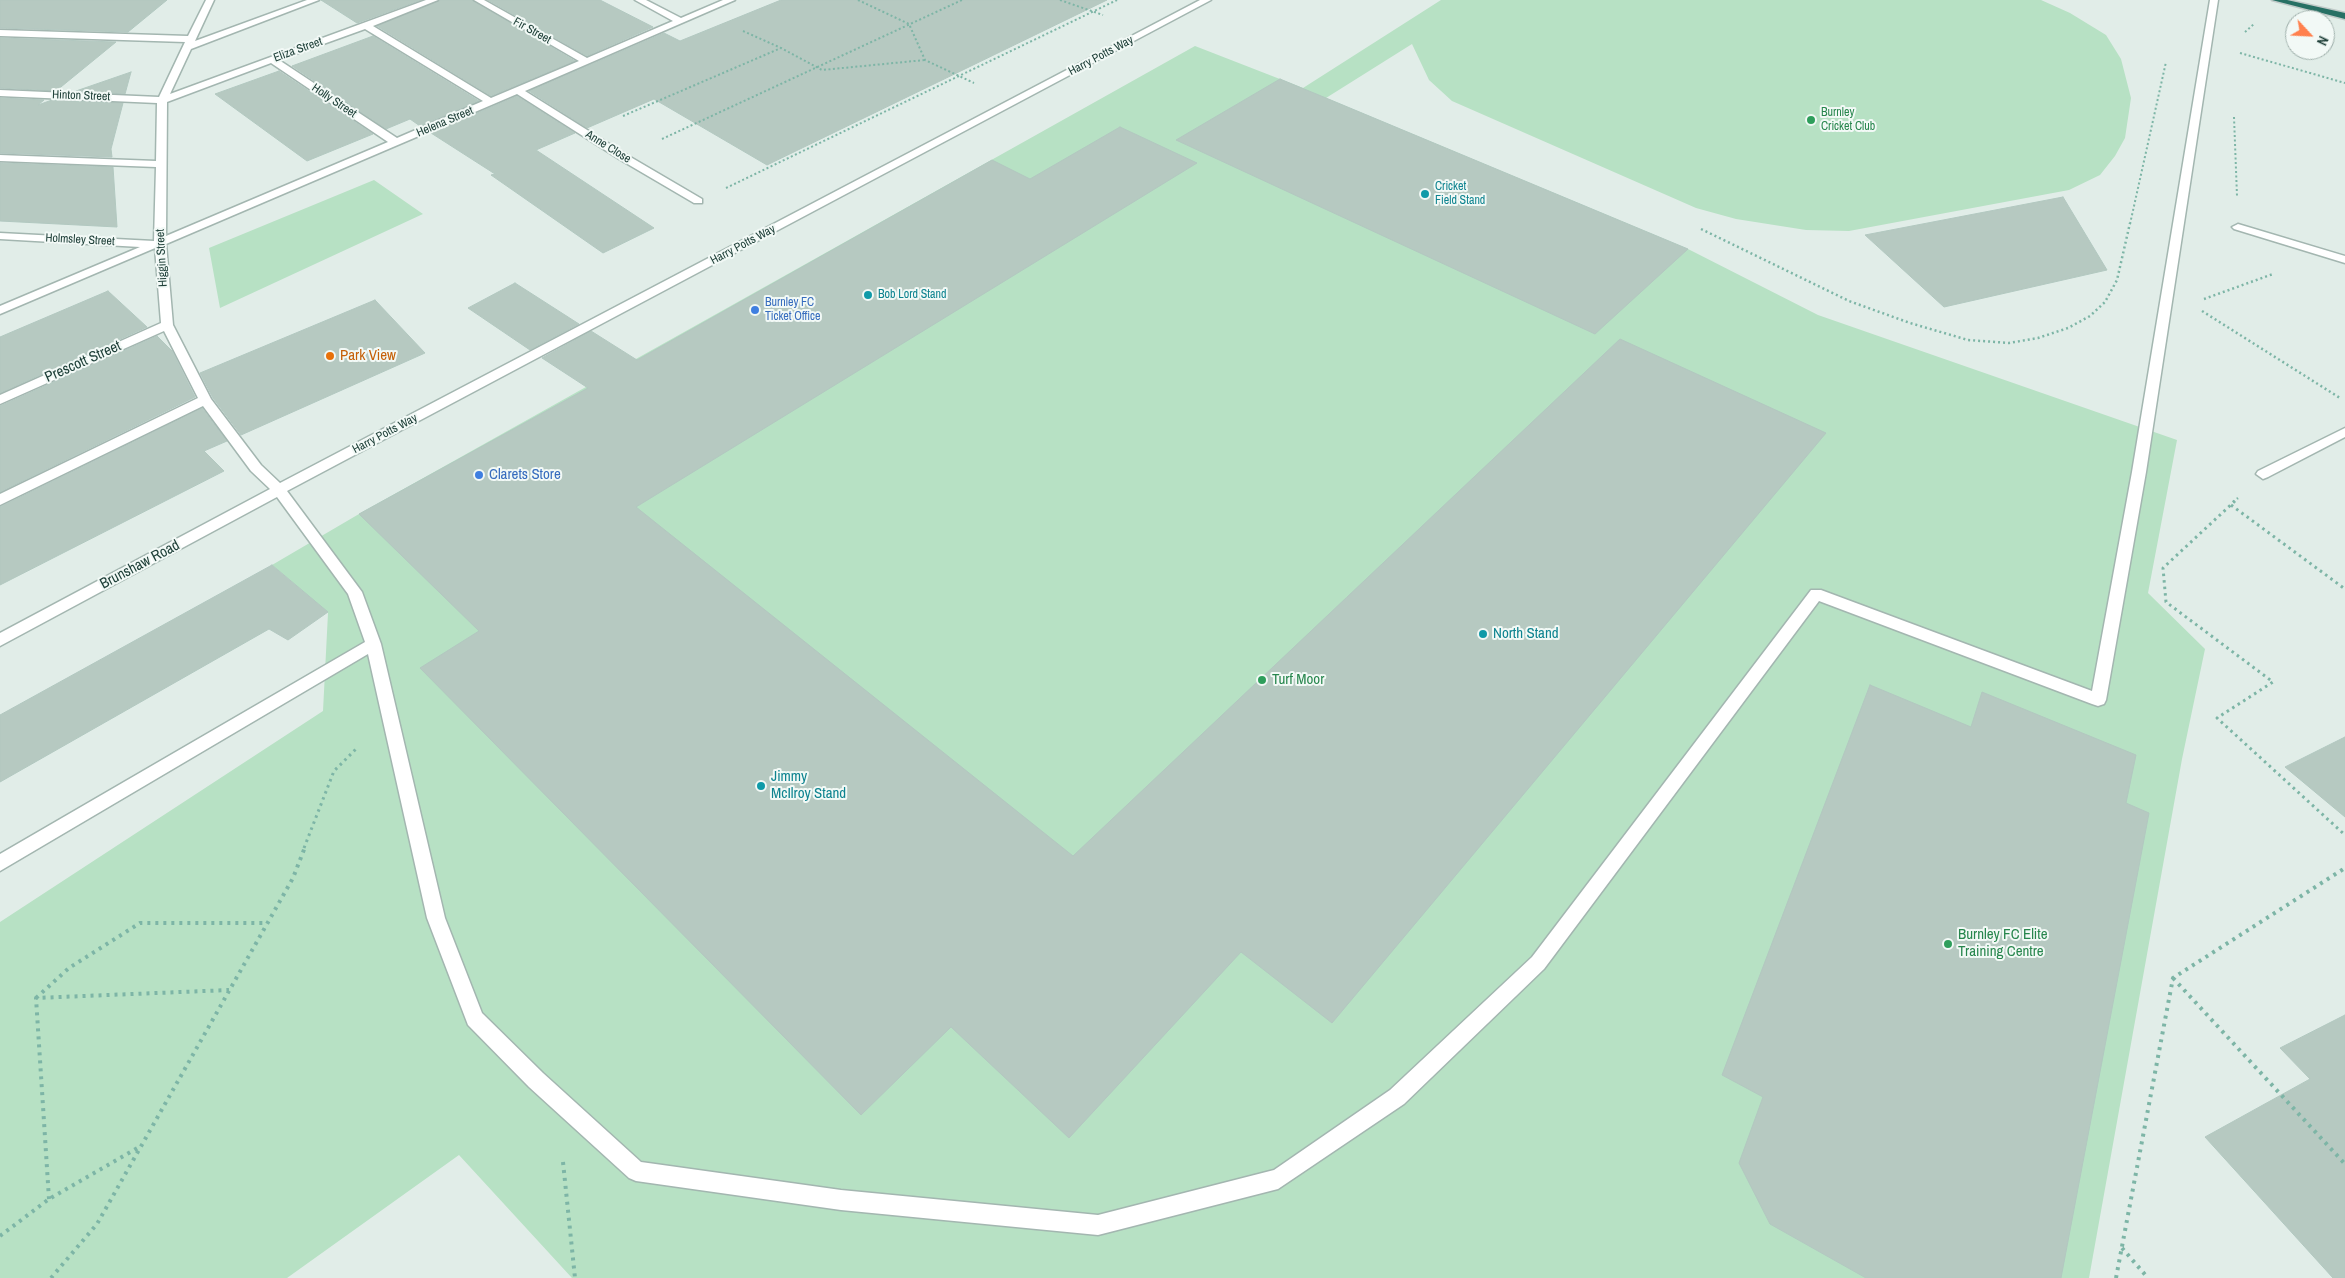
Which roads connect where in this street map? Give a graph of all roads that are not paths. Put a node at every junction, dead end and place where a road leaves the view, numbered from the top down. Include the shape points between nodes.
1 (210, 0) edge
2 (315, 0) edge
3 (434, 0) edge
4 (478, 0) edge
5 (639, 0) edge
6 (731, 0) edge
7 (1207, 0) edge
8 (2214, 0) edge
9 (2278, 0) edge
10 (2345, 16) edge
11 (680, 21) junction
12 (365, 26) junction
13 (0, 33) edge
14 (189, 43) junction
15 (272, 60) junction
16 (587, 62) junction
17 (519, 91) junction
18 (0, 93) edge
19 (162, 100) junction
20 (491, 102) junction
21 (397, 143) junction
22 (0, 158) edge
23 (162, 164) junction
24 (698, 201) road end
25 (2238, 227) road end
26 (0, 236) edge
27 (160, 244) junction
28 (2345, 260) edge
29 (0, 310) edge
30 (167, 325) junction
31 (0, 400) edge
32 (205, 400) junction
33 (2345, 432) edge
34 (2263, 474) road end
35 (279, 490) junction
36 (0, 500) edge
37 (0, 640) edge
38 (373, 644) junction
39 (0, 863) edge

1 - 14 street, Higgin Street
2 - 14 street
3 - 12 street, Eliza Street
4 - 16 street, Fir Street
5 - 11 street
6 - 11 street, Helena Street
7 - 35 street, Harry Potts Way
8 - 38 street, Higgin Street via 2139,472 2098,700 1816,594 1538,963 1397,1096 1278,1179 1098,1225 841,1200 636,1171 475,1019 436,918
9 - 10 highway
11 - 16 street, Helena Street
12 - 15 street, Eliza Street
12 - 20 street
13 - 14 street
14 - 19 street, Higgin Street
15 - 19 street, Eliza Street
15 - 21 street, Holly Street
16 - 17 street, Helena Street
17 - 20 street, Helena Street
17 - 24 street, Anne Close
18 - 19 street, Hinton Street
19 - 23 street, Higgin Street
20 - 21 street, Helena Street
21 - 27 street, Helena Street
22 - 23 street
23 - 27 street, Higgin Street
25 - 28 street
26 - 27 street, Holmsley Street
27 - 29 street, Helena Street
27 - 30 street, Higgin Street
30 - 31 street, Prescott Street
30 - 32 street, Higgin Street
32 - 35 street, Higgin Street via 256,468
32 - 36 street
33 - 34 street
35 - 37 street, Brunshaw Road
35 - 38 street, Higgin Street via 355,592
38 - 39 street

